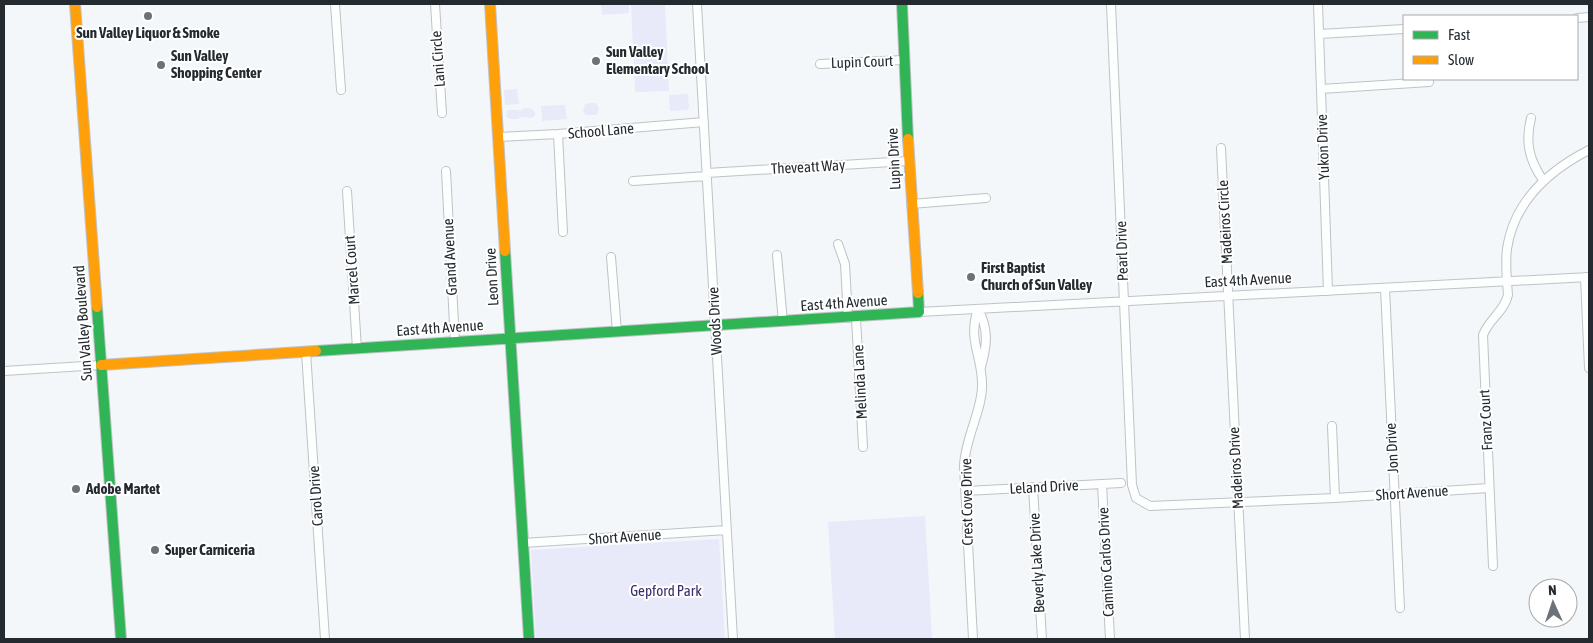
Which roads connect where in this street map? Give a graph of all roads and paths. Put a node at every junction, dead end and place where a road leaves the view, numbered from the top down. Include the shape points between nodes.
1 (75, 4) edge
2 (335, 4) edge
3 (435, 4) edge
4 (490, 4) edge
5 (697, 4) edge
6 (902, 4) edge
7 (1111, 4) edge
8 (1318, 4) edge
9 (1403, 28) edge
10 (1320, 34) junction
11 (904, 60) junction
12 (820, 64) dead end
13 (1429, 82) dead end
14 (1321, 89) junction
15 (341, 90) dead end
16 (442, 114) dead end
17 (1531, 118) dead end
18 (704, 122) junction
19 (558, 134) junction
20 (498, 137) junction
21 (1221, 148) dead end
22 (1589, 150) edge
23 (909, 161) junction
24 (446, 171) dead end
25 (707, 175) junction
26 (1543, 180) junction
27 (633, 181) dead end
28 (347, 191) dead end
29 (986, 198) dead end
30 (911, 204) junction
31 (563, 232) dead end
32 (838, 244) dead end
33 (777, 255) dead end
34 (611, 257) dead end
35 (1587, 277) edge
36 (1508, 281) junction
37 (1385, 288) junction
38 (1328, 290) junction
39 (1228, 296) junction
40 (1124, 303) junction
41 (978, 310) junction
42 (919, 312) junction
43 (852, 318) junction
44 (783, 322) junction
45 (715, 326) junction
46 (617, 332) junction
47 (510, 338) junction
48 (455, 342) junction
49 (357, 349) junction
50 (306, 352) junction
51 (101, 365) junction
52 (1589, 368) edge
53 (4, 371) edge
54 (1332, 426) dead end
55 (863, 447) dead end
56 (1121, 483) dead end
57 (1102, 484) junction
58 (1033, 487) junction
59 (1489, 488) junction
60 (966, 491) junction
61 (1394, 494) junction
62 (1136, 498) joint
63 (1335, 498) junction
64 (1238, 502) junction
65 (727, 530) junction
66 (523, 543) junction
67 (1493, 566) dead end
68 (1400, 608) dead end
69 (121, 639) edge
70 (325, 639) edge
71 (529, 639) edge
72 (733, 639) edge
73 (973, 639) edge
74 (1042, 639) edge
75 (1110, 639) edge
76 (1245, 639) edge

1 - 51 street, Sun Valley Boulevard
2 - 15 street
3 - 16 street, Lani Circle
4 - 20 street, Leon Drive
5 - 18 street, Woods Drive
6 - 11 street, Lupin Drive
7 - 40 street, Pearl Drive
8 - 10 street, Yukon Drive
9 - 10 street
10 - 14 street, Yukon Drive
11 - 12 street, Lupin Court
11 - 23 street, Lupin Drive
13 - 14 street
14 - 38 street, Yukon Drive
17 - 26 street via 1528,149
18 - 19 street, School Lane
18 - 25 street, Woods Drive
19 - 20 street, School Lane
19 - 31 street
20 - 47 street, Leon Drive
21 - 39 street, Madeiros Circle
22 - 26 street, Franz Court
23 - 25 street, Theveatt Way
23 - 30 street, Lupin Drive
24 - 48 street, Grand Avenue
25 - 27 street, Theveatt Way
25 - 45 street, Woods Drive
26 - 36 street, Franz Court via 1525,200 1513,224 1507,250
28 - 49 street, Marcel Court
29 - 30 street
30 - 42 street, Lupin Drive
32 - 43 street, Melinda Lane via 845,264
33 - 44 street
34 - 46 street
35 - 36 street, East 4th Avenue
35 - 52 street
36 - 37 street, East 4th Avenue
36 - 59 street, Franz Court via 1506,302 1486,328 1482,342
37 - 38 street, East 4th Avenue
37 - 61 street, Jon Drive
38 - 39 street, East 4th Avenue
39 - 40 street, East 4th Avenue
39 - 64 street, Madeiros Drive
40 - 41 street, East 4th Avenue
40 - 62 street, Pearl Drive via 1132,485
41 - 42 street, East 4th Avenue
41 - 60 street, Crest Cove Drive via 974,322 975,348 981,367 982,391 965,458
42 - 43 street, East 4th Avenue
43 - 44 street, East 4th Avenue
43 - 55 street, Melinda Lane
44 - 45 street, East 4th Avenue
45 - 46 street, East 4th Avenue
45 - 65 street, Woods Drive
46 - 47 street, East 4th Avenue
47 - 48 street, East 4th Avenue
47 - 66 street, Leon Drive
48 - 49 street, East 4th Avenue
49 - 50 street, East 4th Avenue
50 - 51 street, East 4th Avenue
50 - 70 street, Carol Drive
51 - 53 street
51 - 69 street, Sun Valley Boulevard
54 - 63 street
56 - 57 street, Leland Drive
57 - 58 street, Leland Drive
57 - 75 street, Camino Carlos Drive
58 - 60 street, Leland Drive
58 - 74 street, Beverly Lake Drive
59 - 61 street, Short Avenue
59 - 67 street, Franz Court
60 - 73 street, Crest Cove Drive
61 - 63 street, Short Avenue
61 - 68 street, Jon Drive
62 - 64 street, Short Avenue via 1150,506
63 - 64 street, Short Avenue
64 - 76 street, Madeiros Drive
65 - 66 street, Short Avenue
65 - 72 street, Woods Drive
66 - 71 street, Leon Drive

